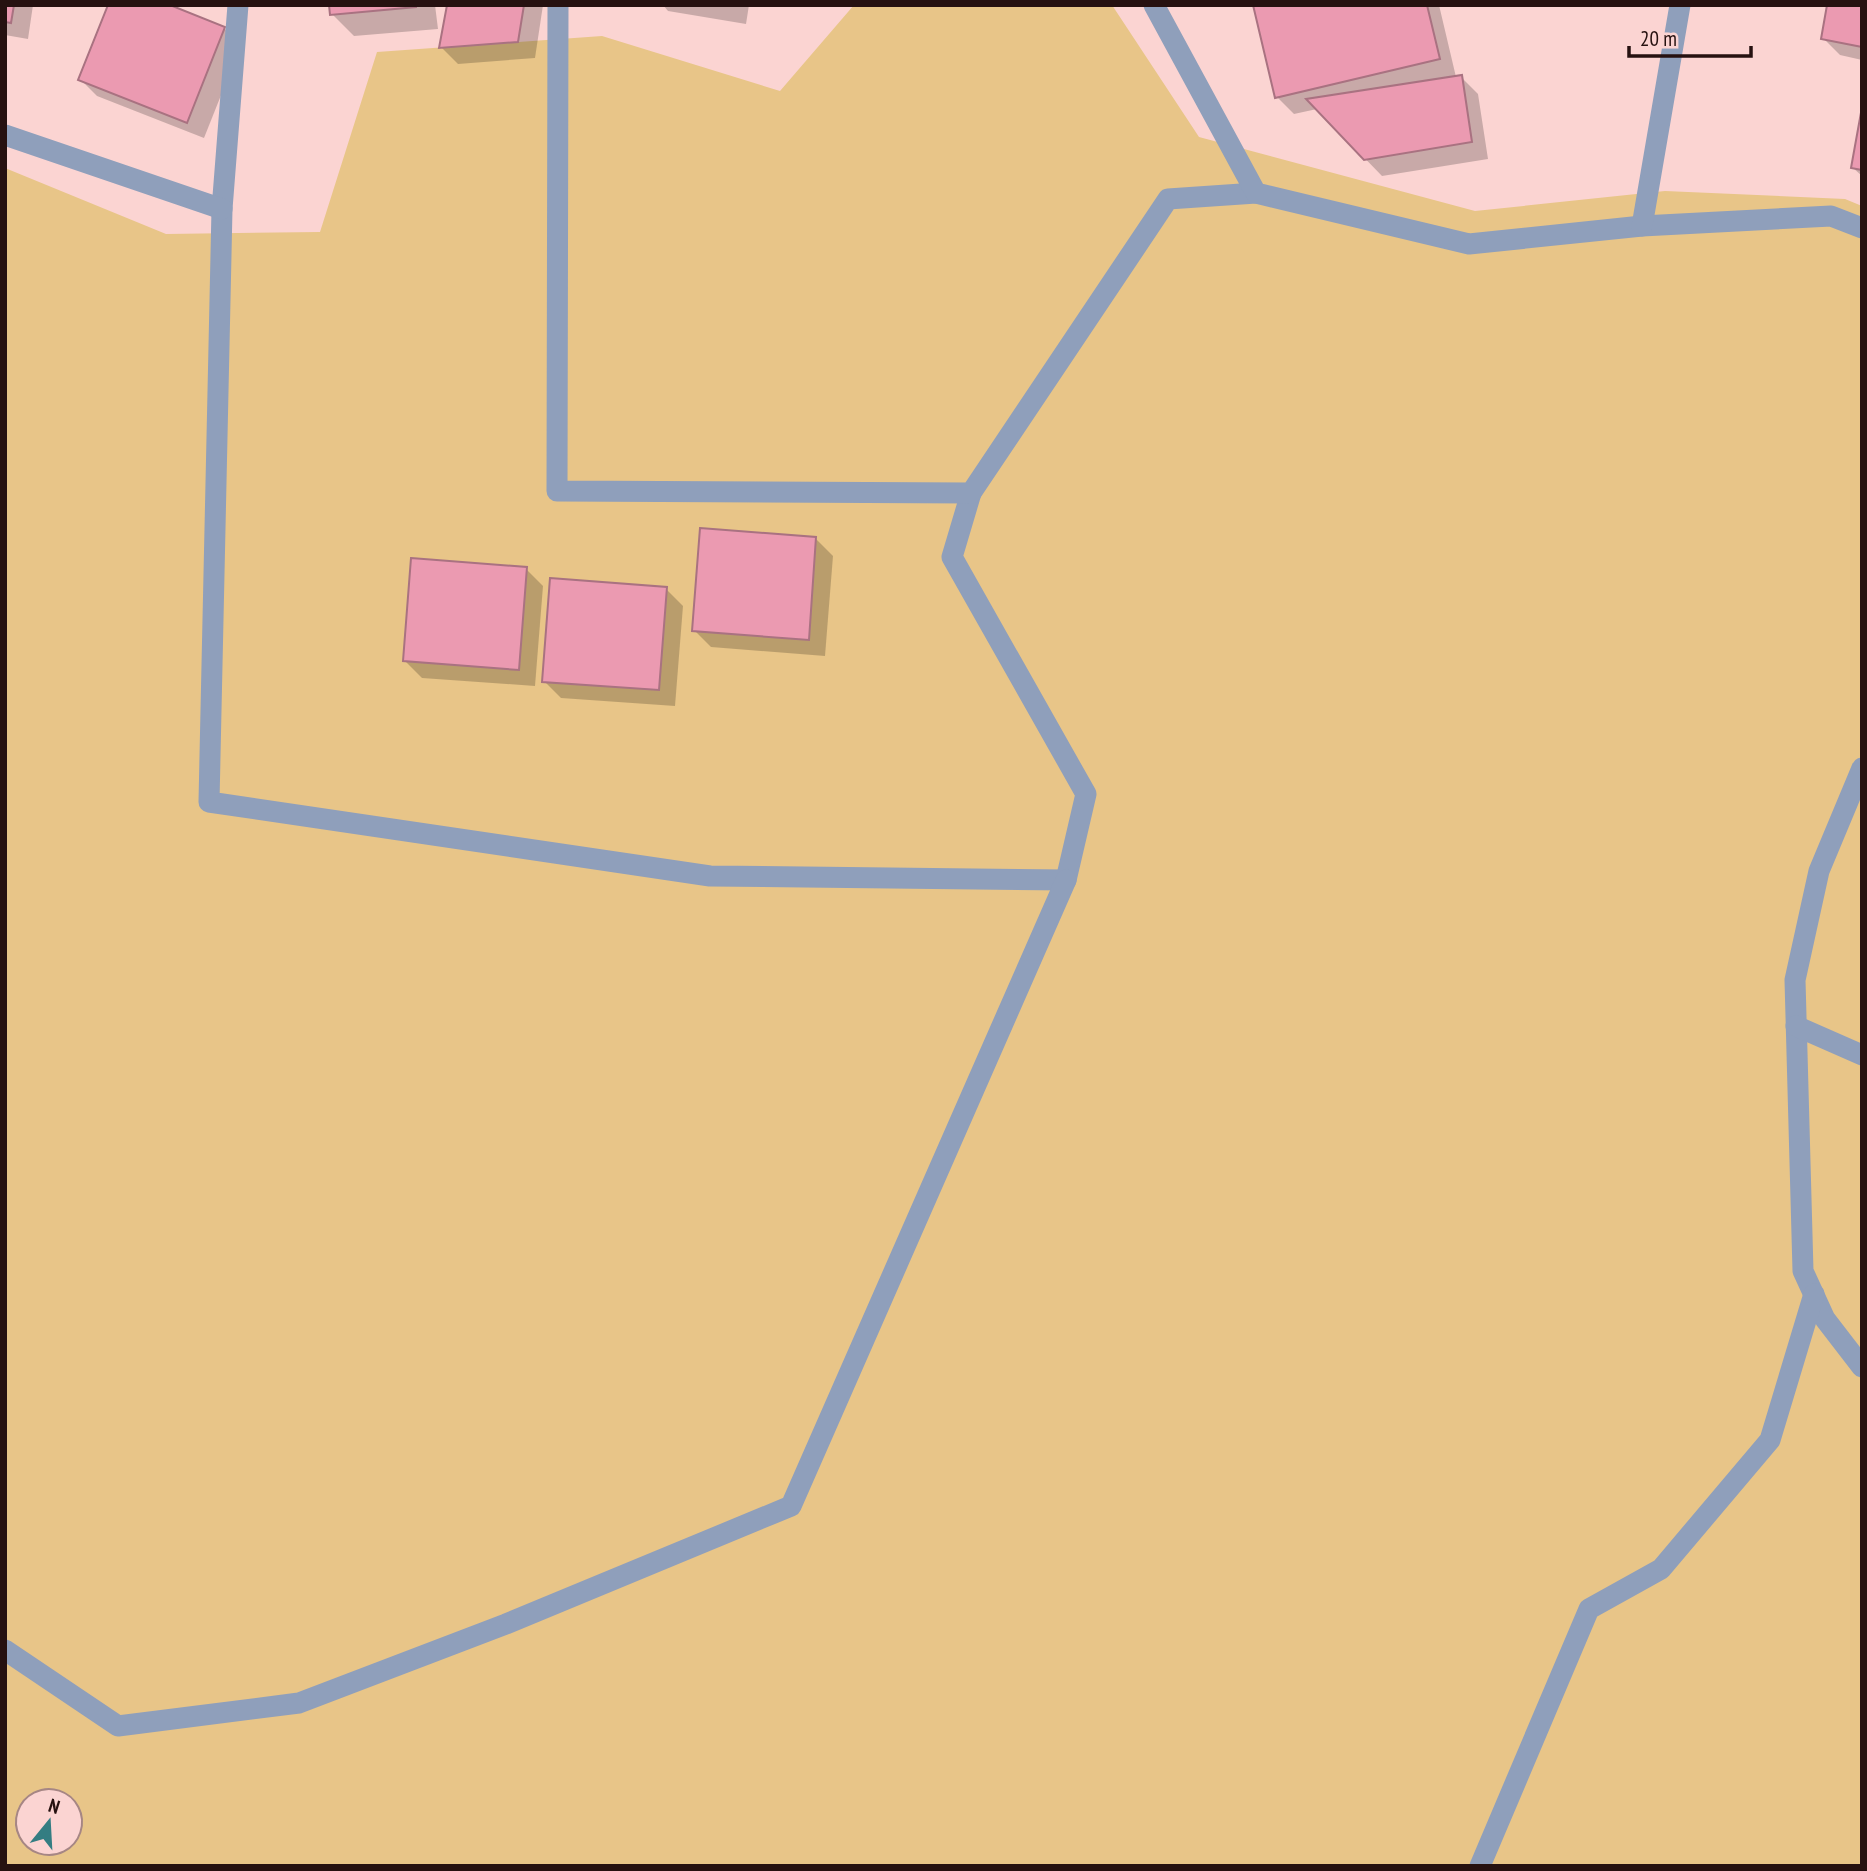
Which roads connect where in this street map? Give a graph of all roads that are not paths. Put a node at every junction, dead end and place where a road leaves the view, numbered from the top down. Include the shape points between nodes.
1 (238, 5) edge
2 (558, 5) edge
3 (1154, 5) edge
4 (1679, 5) edge
5 (5, 135) edge
6 (1256, 193) junction
7 (222, 209) junction
8 (1642, 226) junction
9 (1862, 228) edge
10 (971, 494) junction
11 (1862, 768) edge
12 (1066, 880) junction
13 (1796, 1026) junction
14 (1862, 1055) edge
15 (1814, 1294) junction
16 (1862, 1367) edge
17 (5, 1650) edge
18 (1480, 1866) edge

1 - 7 street
2 - 10 street via 557,491
3 - 6 street
4 - 8 street
5 - 7 street
6 - 8 street via 1469,244
6 - 10 street via 1168,199
7 - 12 street via 209,802 709,876
8 - 9 street via 1830,216
10 - 12 street via 951,557 1086,794
11 - 13 street via 1819,871 1795,980
12 - 17 street via 791,1506 506,1625 299,1703 118,1726
13 - 14 street
13 - 15 street via 1803,1271
15 - 16 street via 1825,1319
15 - 18 street via 1770,1440 1661,1569 1589,1609

